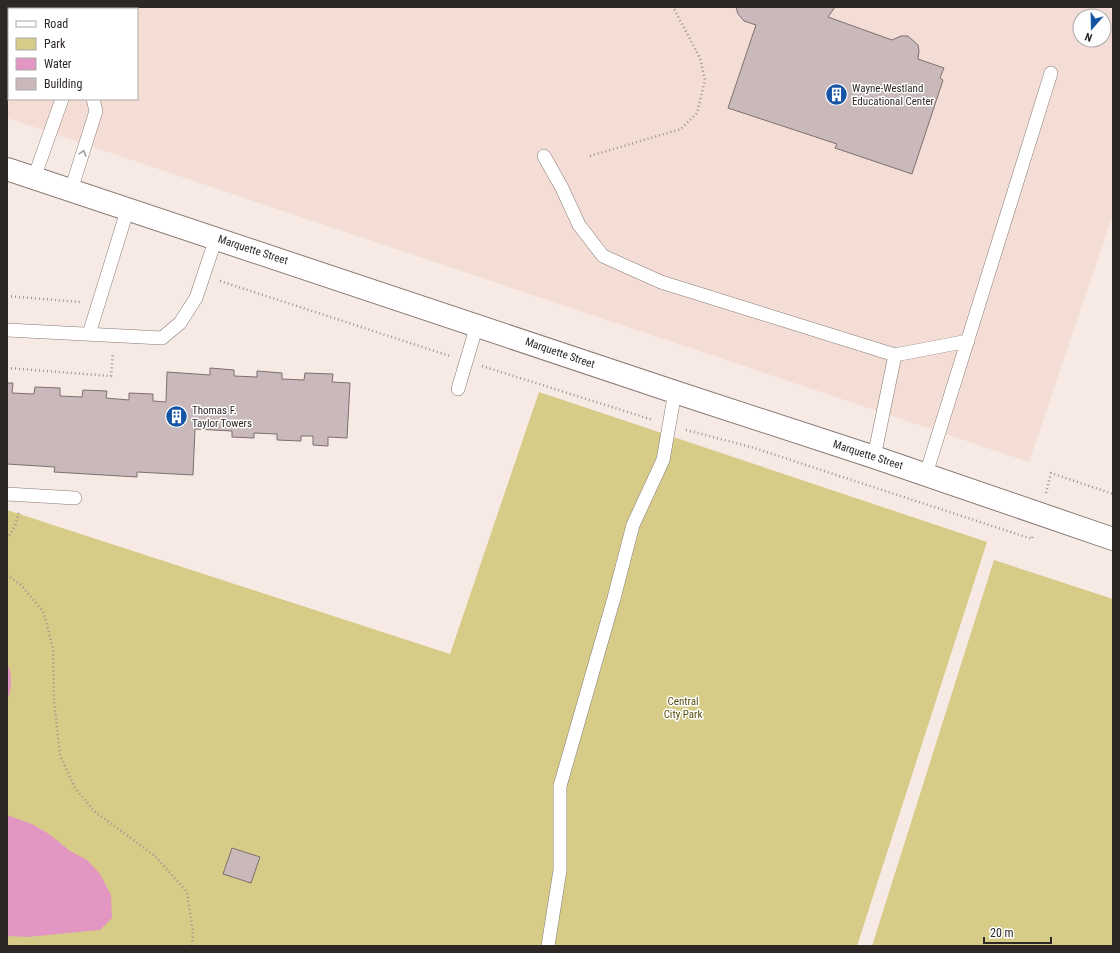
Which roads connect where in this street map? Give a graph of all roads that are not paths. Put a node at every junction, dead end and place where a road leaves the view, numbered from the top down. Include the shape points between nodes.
1 (1051, 73) dead end
2 (62, 100) edge
3 (93, 100) edge
4 (544, 156) dead end
5 (7, 169) edge
6 (34, 178) junction
7 (71, 190) junction
8 (128, 208) junction
9 (216, 238) junction
10 (477, 325) junction
11 (7, 330) edge
12 (89, 334) junction
13 (968, 341) junction
14 (895, 355) junction
15 (458, 389) dead end
16 (675, 392) junction
17 (874, 457) junction
18 (926, 474) junction
19 (7, 494) edge
20 (75, 498) dead end
21 (1113, 539) edge
22 (548, 946) edge

1 - 13 lane
2 - 6 lane
7 -> 3 lane via 96,111
4 - 14 lane via 580,225 603,256 661,282
5 - 6 street, Marquette Street
6 - 7 street, Marquette Street
7 - 8 street, Marquette Street
8 - 9 street, Marquette Street
8 - 12 lane
9 - 10 street, Marquette Street
9 - 12 lane via 196,298 180,323 162,338
10 - 15 lane
10 - 16 street, Marquette Street
11 - 12 lane
13 - 14 lane
13 - 18 lane
14 - 17 lane
16 - 17 street, Marquette Street
16 - 22 lane via 663,460 633,525 560,786 560,870
17 - 18 street, Marquette Street
18 - 21 street, Marquette Street
19 - 20 lane

